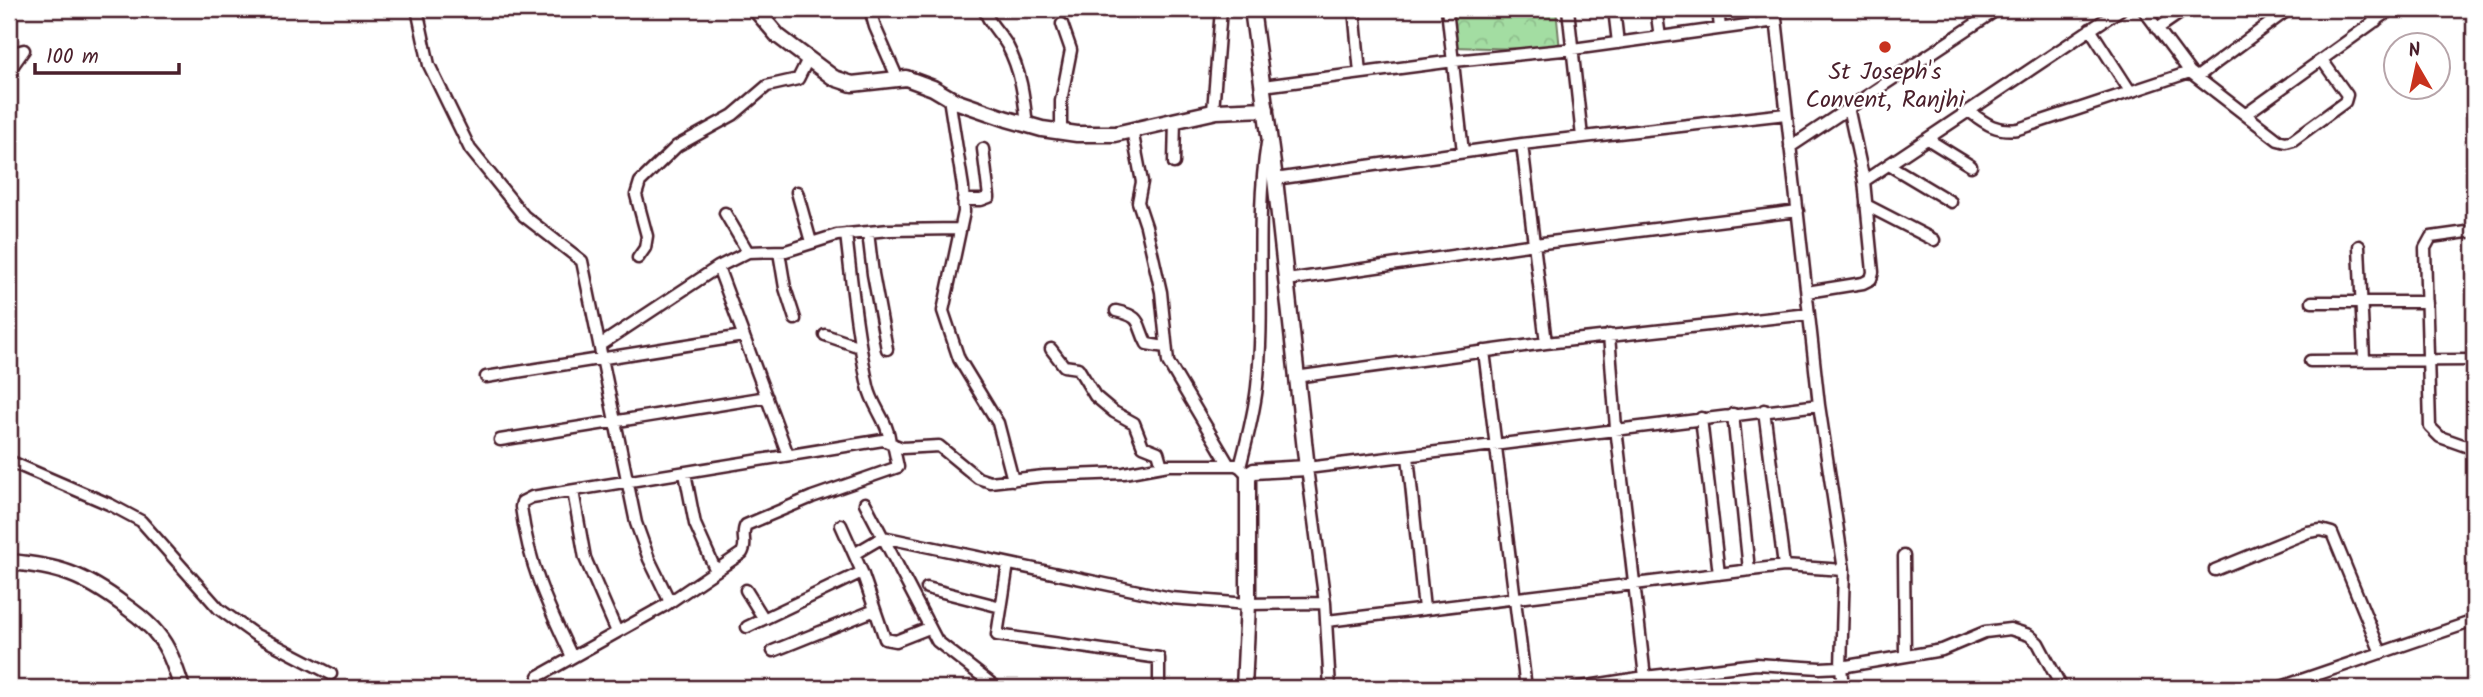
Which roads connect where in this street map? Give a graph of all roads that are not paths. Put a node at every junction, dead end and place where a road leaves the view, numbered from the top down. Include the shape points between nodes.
1 (417, 9) edge
2 (755, 9) edge
3 (870, 9) edge
4 (984, 9) edge
5 (1221, 9) edge
6 (1252, 9) edge
7 (1354, 9) edge
8 (1447, 9) edge
9 (1568, 9) edge
10 (1614, 9) edge
11 (1656, 9) edge
12 (1718, 9) edge
13 (1775, 9) edge
14 (1998, 9) edge
15 (2121, 9) edge
16 (2143, 9) edge
17 (2186, 9) edge
18 (2287, 9) edge
19 (2367, 9) edge
20 (2392, 9) edge
21 (1776, 21) junction
22 (2376, 22) junction
23 (1062, 23) dead end
24 (1720, 29) junction
25 (2090, 29) junction
26 (2157, 29) junction
27 (1660, 37) junction
28 (1618, 43) junction
29 (1573, 49) junction
30 (9, 54) edge
31 (808, 59) junction
32 (2322, 60) junction
33 (1454, 61) junction
34 (9, 71) edge
35 (1360, 73) junction
36 (2194, 75) junction
37 (897, 77) junction
38 (1263, 86) junction
39 (2130, 91) junction
40 (949, 98) junction
41 (1848, 107) junction
42 (1266, 110) junction
43 (1213, 111) junction
44 (1970, 112) junction
45 (1786, 114) junction
46 (2246, 114) junction
47 (1175, 119) junction
48 (1027, 125) junction
49 (1132, 130) junction
50 (1061, 132) junction
51 (1269, 133) junction
52 (1581, 137) junction
53 (1929, 140) junction
54 (1521, 144) junction
55 (1790, 147) junction
56 (983, 149) dead end
57 (1463, 152) junction
58 (1174, 163) dead end
59 (1889, 165) junction
60 (1971, 166) dead end
61 (1275, 179) junction
62 (1864, 181) junction
63 (797, 192) dead end
64 (963, 200) junction
65 (1951, 202) dead end
66 (1866, 205) junction
67 (1798, 211) junction
68 (725, 213) dead end
69 (960, 229) junction
70 (2474, 231) edge
71 (868, 232) junction
72 (846, 234) junction
73 (1934, 240) dead end
74 (811, 242) junction
75 (1535, 244) junction
76 (2359, 246) dead end
77 (779, 251) junction
78 (748, 252) junction
79 (638, 258) dead end
80 (718, 267) junction
81 (1287, 279) junction
82 (1807, 292) junction
83 (2312, 302) dead end
84 (2360, 302) junction
85 (2427, 302) junction
86 (1116, 311) dead end
87 (1810, 314) junction
88 (795, 319) dead end
89 (825, 335) dead end
90 (1609, 335) junction
91 (743, 336) junction
92 (1546, 343) junction
93 (600, 345) junction
94 (860, 347) junction
95 (1165, 347) junction
96 (887, 349) dead end
97 (1051, 349) dead end
98 (1484, 351) junction
99 (603, 358) junction
100 (2364, 359) junction
101 (2474, 360) edge
102 (2310, 361) dead end
103 (2427, 362) junction
104 (486, 377) dead end
105 (1296, 377) junction
106 (767, 397) junction
107 (1819, 405) junction
108 (1764, 410) junction
109 (1733, 414) junction
110 (1702, 418) junction
111 (614, 422) junction
112 (1616, 428) junction
113 (500, 440) dead end
114 (891, 443) junction
115 (1496, 443) junction
116 (2474, 449) edge
117 (788, 455) junction
118 (1408, 456) junction
119 (9, 461) edge
120 (1162, 466) junction
121 (1307, 468) junction
122 (1239, 469) junction
123 (685, 473) junction
124 (1013, 480) junction
125 (628, 483) junction
126 (573, 491) junction
127 (865, 503) dead end
128 (841, 525) dead end
129 (883, 537) junction
130 (855, 555) junction
131 (1904, 556) dead end
132 (9, 562) edge
133 (1008, 564) junction
134 (1784, 566) junction
135 (1749, 570) junction
136 (1844, 570) junction
137 (2215, 570) dead end
138 (716, 571) junction
139 (862, 572) junction
140 (1718, 574) junction
141 (1634, 584) junction
142 (926, 588) dead end
143 (746, 590) dead end
144 (1514, 598) junction
145 (670, 602) junction
146 (1325, 603) junction
147 (1248, 604) junction
148 (1001, 607) junction
149 (1423, 609) junction
150 (875, 610) junction
151 (764, 619) junction
152 (1327, 621) junction
153 (2474, 623) edge
154 (747, 627) dead end
155 (929, 628) junction
156 (617, 632) junction
157 (773, 651) dead end
158 (2381, 653) junction
159 (1905, 656) junction
160 (572, 657) junction
161 (1841, 667) junction
162 (331, 674) dead end
163 (539, 676) dead end
164 (1645, 677) junction
165 (182, 688) edge
166 (997, 688) edge
167 (1159, 688) edge
168 (1244, 688) edge
169 (1330, 688) edge
170 (1526, 688) edge
171 (1575, 688) edge
172 (1843, 688) edge
173 (2062, 688) edge
174 (2278, 688) edge

1 - 93 street via 429,65 470,149 524,216 582,261
2 - 31 street via 778,36
3 - 37 street
4 - 48 street via 1018,70
5 - 43 street
6 - 38 street
7 - 35 street
8 - 33 street
9 - 29 street
10 - 28 street
11 - 27 street
12 - 24 street
13 - 21 street
14 - 41 street
15 - 25 street
16 - 26 street
17 - 26 street
18 - 36 street
19 - 22 street
20 - 22 street
21 - 24 street
21 - 45 street
22 - 32 street
23 - 50 street via 1071,50 1061,100
24 - 27 street
25 - 39 street
25 - 44 street
26 - 36 street
27 - 28 street
28 - 29 street
29 - 33 street
29 - 52 street
30 - 34 street via 24,50
31 - 37 street via 844,83
31 - 79 street via 798,79 767,86 733,115 677,146 640,182 636,195 647,236
32 - 46 street
32 - 46 street via 2347,95 2341,107 2286,142
33 - 35 street
33 - 57 street
35 - 38 street
36 - 39 street
36 - 46 street
37 - 40 street
38 - 42 street
39 - 44 street via 2007,130 1993,128
40 - 48 street
40 - 64 street
41 - 55 street
41 - 62 street
42 - 43 street
42 - 51 street
43 - 47 street
44 - 53 street
45 - 52 street
45 - 55 street
47 - 49 street
47 - 58 street
48 - 50 street
49 - 50 street
49 - 95 street via 1142,182 1138,202 1161,292
51 - 61 street
51 - 122 street via 1262,182 1257,384
52 - 54 street
53 - 59 street
53 - 60 street
54 - 57 street
54 - 75 street
55 - 67 street
56 - 64 street via 989,197
57 - 61 street
59 - 62 street
59 - 65 street
61 - 81 street
62 - 66 street
63 - 74 street
64 - 69 street
66 - 73 street
66 - 82 street via 1871,279
67 - 75 street
67 - 82 street
68 - 78 street
69 - 71 street
69 - 124 street via 944,297 944,318 959,359 999,423
70 - 85 street via 2438,235 2427,242
71 - 72 street
71 - 96 street
72 - 74 street
72 - 94 street
74 - 77 street
75 - 81 street
75 - 92 street
76 - 84 street
77 - 78 street
77 - 88 street
78 - 80 street
80 - 91 street
80 - 93 street
81 - 105 street
82 - 87 street
83 - 84 street
84 - 85 street
84 - 100 street
85 - 103 street
86 - 95 street via 1135,317 1147,344
87 - 90 street
87 - 107 street
89 - 94 street
90 - 92 street
90 - 112 street
91 - 99 street
91 - 106 street
92 - 98 street
93 - 99 street
94 - 114 street via 869,390
95 - 122 street via 1172,371
97 - 120 street via 1064,366 1078,368 1095,396 1134,423 1143,446 1158,452
98 - 105 street
98 - 115 street
99 - 104 street
99 - 111 street
100 - 102 street
100 - 103 street
101 - 103 street
103 - 116 street via 2430,427 2440,437
105 - 121 street
106 - 111 street
106 - 117 street
107 - 108 street
107 - 136 street
108 - 109 street
108 - 134 street
109 - 110 street
109 - 135 street
110 - 112 street
110 - 140 street
111 - 113 street
111 - 125 street
112 - 115 street
112 - 141 street
114 - 117 street via 877,440
114 - 124 street via 902,448 939,446 982,480
114 - 138 street via 898,467 746,525 744,550
115 - 118 street
115 - 144 street
117 - 123 street
118 - 121 street
118 - 149 street
119 - 162 street via 141,521 219,609 254,634
120 - 122 street
120 - 124 street
121 - 122 street
121 - 146 street
122 - 147 street
123 - 125 street
123 - 138 street via 695,524
125 - 126 street
125 - 145 street via 642,541
126 - 156 street via 585,558
126 - 160 street via 526,499 521,507 537,580
127 - 129 street
128 - 130 street
129 - 130 street
129 - 133 street
129 - 155 street
130 - 139 street
131 - 159 street
132 - 165 street via 75,574 107,593 158,634
133 - 147 street via 1171,597
133 - 148 street
134 - 135 street
134 - 136 street
135 - 140 street
136 - 161 street
137 - 158 street via 2308,532 2332,533
138 - 145 street
139 - 150 street
139 - 151 street
140 - 141 street
141 - 144 street
141 - 164 street
142 - 148 street
143 - 151 street
144 - 149 street
144 - 170 street
145 - 156 street
146 - 147 street
146 - 152 street
147 - 168 street
148 - 167 street via 996,631 1000,637 1159,658
149 - 152 street
150 - 155 street via 890,642
150 - 157 street
151 - 154 street
152 - 169 street
153 - 158 street
155 - 166 street via 942,647
156 - 160 street
158 - 174 street
159 - 161 street
159 - 173 street via 1942,650 1990,631 2018,630 2045,653
160 - 163 street
161 - 164 street via 1756,664
161 - 172 street
164 - 171 street

